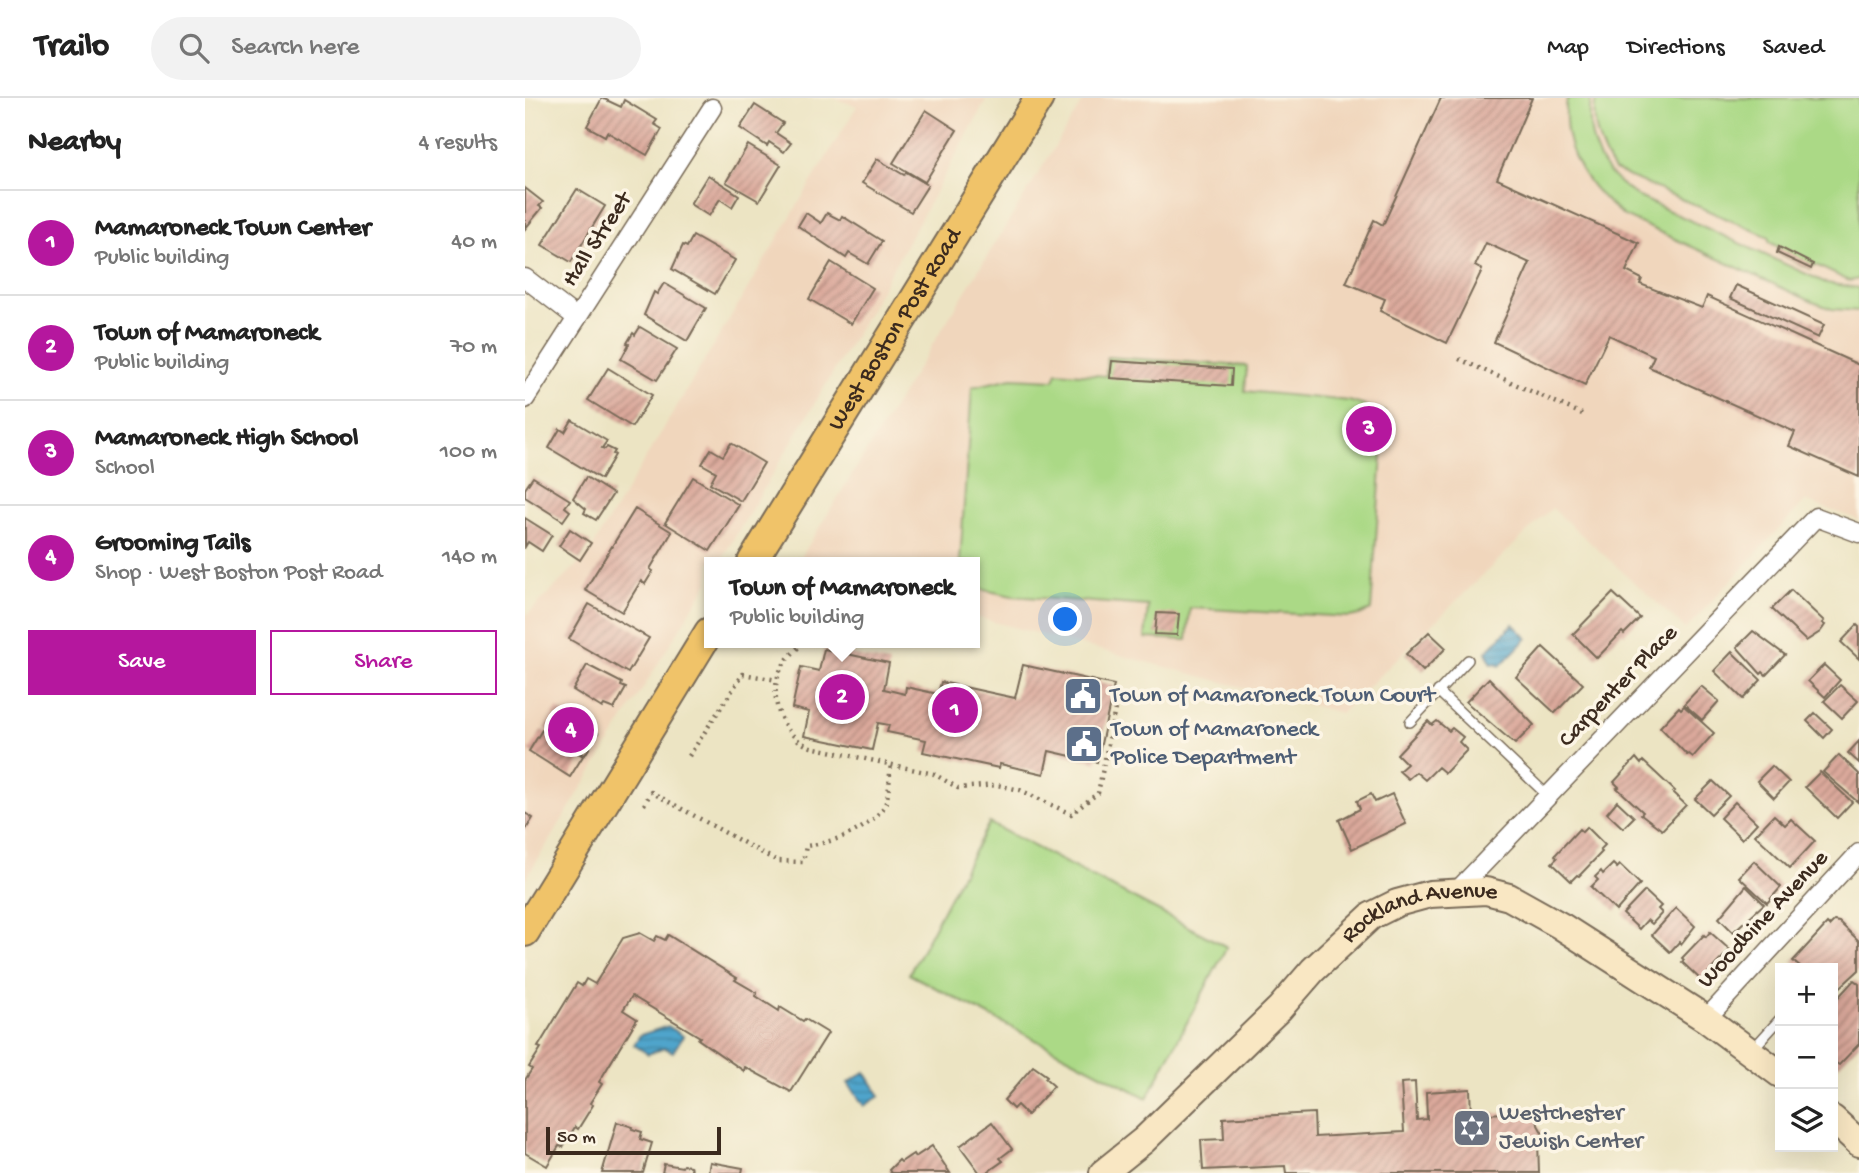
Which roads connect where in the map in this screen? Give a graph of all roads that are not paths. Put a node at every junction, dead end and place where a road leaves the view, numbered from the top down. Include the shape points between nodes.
1 (1039, 98) edge
2 (712, 108) dead end
3 (525, 278) edge
4 (577, 318) junction
5 (525, 398) edge
6 (1859, 533) edge
7 (755, 557) edge
8 (704, 640) edge
9 (1468, 660) dead end
10 (1438, 691) junction
11 (1410, 722) dead end
12 (1548, 796) junction
13 (1859, 853) edge
14 (1457, 891) junction
15 (525, 933) edge
16 (1706, 1019) junction
17 (1775, 1024) edge
18 (1750, 1052) junction
19 (1775, 1070) edge
20 (1838, 1124) edge
21 (1859, 1143) edge
22 (1103, 1173) edge

1 - 7 main road, West Boston Post Road
2 - 4 street, Hall Street
3 - 4 street
4 - 5 street, Hall Street
6 - 12 street, Carpenter Place via 1816,517
8 - 15 main road
9 - 10 lane
10 - 11 lane
10 - 12 lane
12 - 14 street, Carpenter Place
13 - 16 street, Woodbine Avenue
14 - 16 street, Rockland Avenue via 1509,897
14 - 22 street, Rockland Avenue via 1397,903 1371,916 1144,1140
16 - 18 street, Rockland Avenue
17 - 18 lane
18 - 19 street, Rockland Avenue
20 - 21 street

